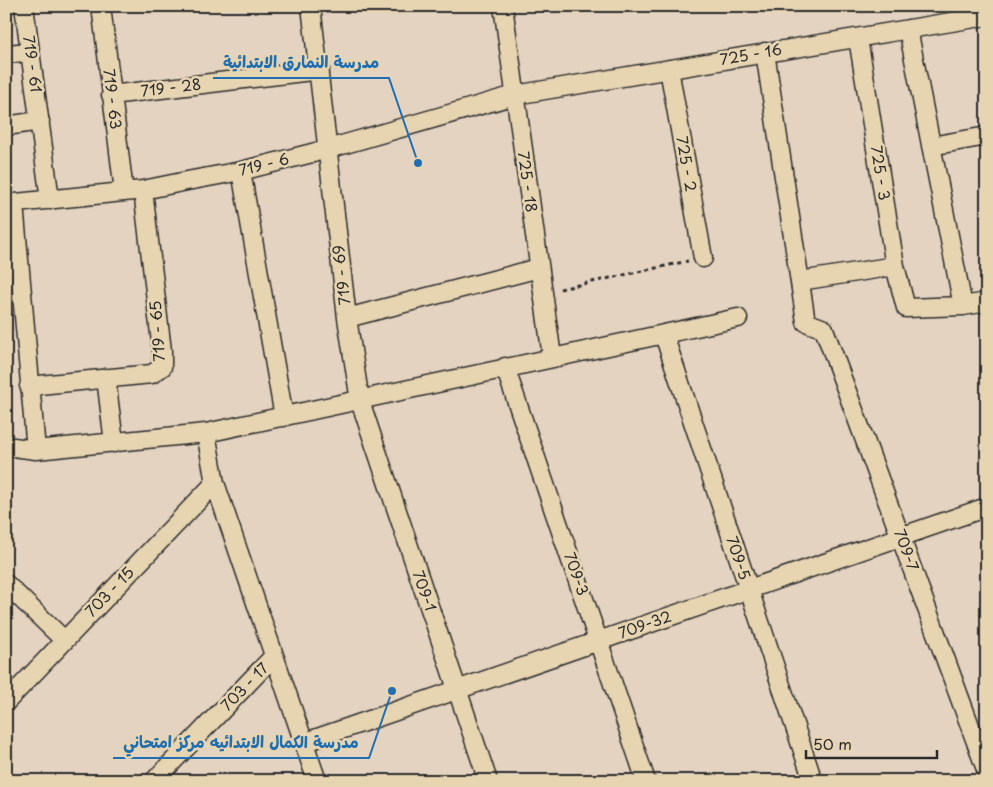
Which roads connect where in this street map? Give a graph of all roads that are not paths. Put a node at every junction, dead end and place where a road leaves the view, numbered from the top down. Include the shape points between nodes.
1 (24, 6) edge
2 (101, 6) edge
3 (310, 6) edge
4 (503, 6) edge
5 (987, 16) edge
6 (908, 29) junction
7 (858, 38) junction
8 (30, 52) junction
9 (765, 52) junction
10 (6, 54) edge
11 (669, 69) junction
12 (320, 70) junction
13 (514, 95) junction
14 (111, 96) junction
15 (40, 121) junction
16 (6, 126) edge
17 (987, 136) edge
18 (931, 146) junction
19 (328, 149) junction
20 (241, 171) junction
21 (143, 190) junction
22 (124, 192) junction
23 (50, 200) junction
24 (10, 204) edge
25 (703, 258) road end
26 (895, 266) junction
27 (539, 268) junction
28 (800, 280) junction
29 (987, 302) edge
30 (963, 306) junction
31 (347, 318) junction
32 (738, 318) dead end
33 (664, 335) junction
34 (552, 357) junction
35 (505, 367) junction
36 (106, 378) junction
37 (29, 386) junction
38 (360, 401) junction
39 (284, 417) junction
40 (206, 433) junction
41 (114, 443) junction
42 (6, 446) edge
43 (36, 450) junction
44 (215, 483) junction
45 (987, 507) edge
46 (901, 537) junction
47 (6, 584) edge
48 (749, 589) junction
49 (64, 640) junction
50 (598, 642) junction
51 (273, 657) junction
52 (457, 690) junction
53 (6, 702) edge
54 (303, 743) junction
55 (987, 772) edge
56 (154, 781) edge
57 (317, 781) edge
58 (488, 781) edge
59 (646, 781) edge
60 (813, 781) edge

1 - 8 street, 719 - 61
2 - 14 street, 719 - 63
3 - 12 street, 719 - 69
4 - 13 street, 725 - 18
5 - 6 street, 725 - 16
6 - 7 street, 725 - 16
6 - 18 street
7 - 9 street, 725 - 16
7 - 26 street, 725 - 3
8 - 10 street
8 - 15 street, 719 - 61
9 - 11 street, 725 - 16
9 - 28 street
11 - 13 street, 725 - 16
11 - 25 street, 725 - 2
12 - 14 street, 719 - 28
12 - 19 street, 719 - 69
13 - 19 street, 719 - 6
13 - 27 street, 725 - 18
14 - 22 street, 719 - 63
15 - 16 street
15 - 23 street, 719 - 61
17 - 18 street
18 - 30 street
19 - 20 street, 719 - 6
19 - 31 street, 719 - 69
20 - 21 street, 719 - 6
20 - 39 street
21 - 22 street, 719 - 6
21 - 36 street, 719 - 65 via 162,367 152,374
22 - 23 street, 719 - 6
23 - 24 street, 719 - 6
24 - 37 street
26 - 28 street
26 - 30 street, 725 - 3 via 906,308
27 - 31 street
27 - 34 street, 725 - 18
28 - 46 street, 709-7 via 806,322 824,329
29 - 30 street
31 - 38 street, 719 - 69
32 - 33 street
33 - 34 street
33 - 48 street, 709-5
34 - 35 street
35 - 38 street
35 - 50 street, 709-3
36 - 37 street, 719 - 65
36 - 41 street
37 - 43 street
38 - 39 street
38 - 52 street, 709-1
39 - 40 street
40 - 41 street
40 - 44 street
41 - 43 street
42 - 43 street
44 - 49 street, 703 - 15
44 - 51 street
45 - 46 street, 709-32
46 - 48 street, 709-32
46 - 55 street, 709-7
47 - 49 street
48 - 50 street, 709-32
48 - 60 street, 709-5
49 - 53 street, 703 - 15
50 - 52 street, 709-32
50 - 59 street, 709-3
51 - 54 street
51 - 56 street, 703 - 17
52 - 54 street, 709-32
52 - 58 street, 709-1
54 - 57 street

